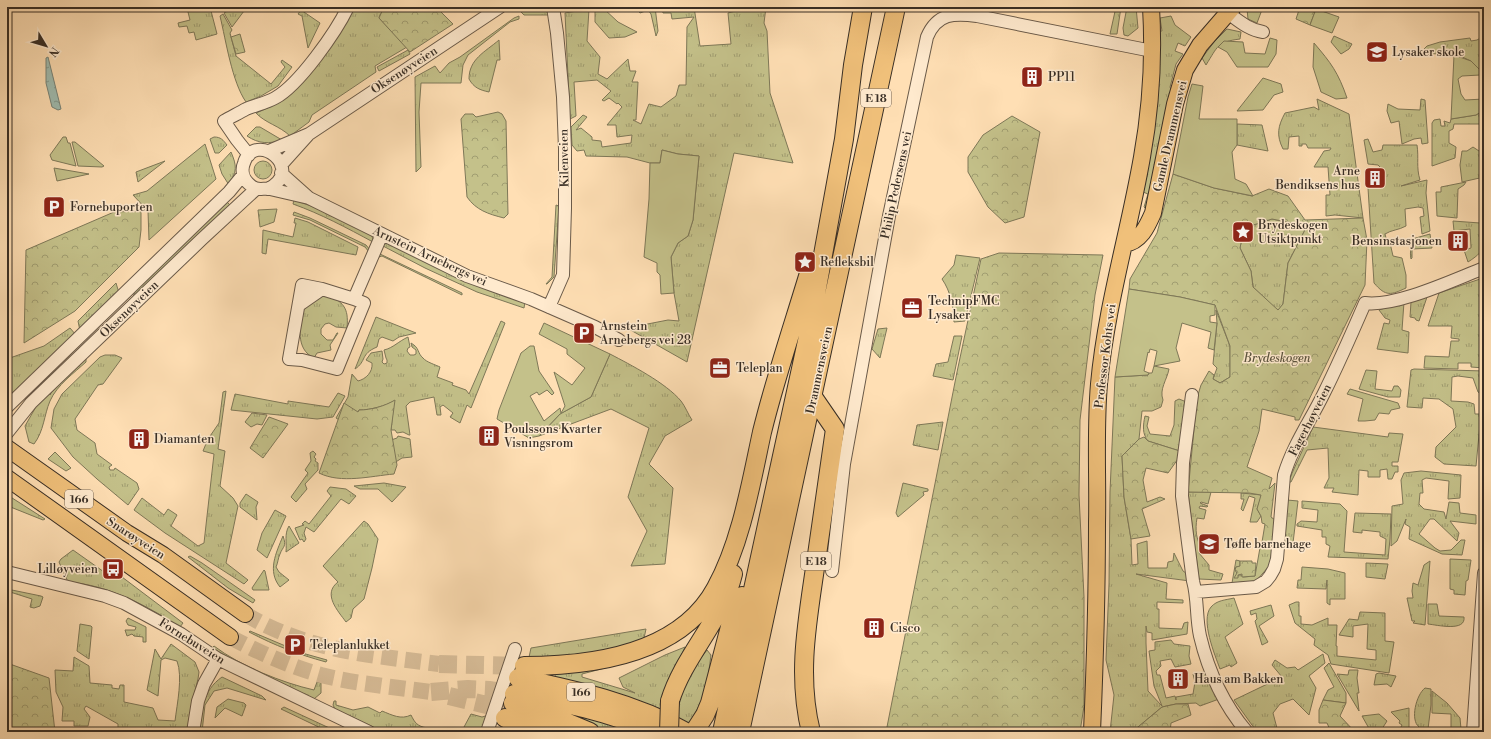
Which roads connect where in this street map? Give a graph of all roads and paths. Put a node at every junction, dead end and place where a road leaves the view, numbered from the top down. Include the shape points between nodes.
1 (348, 7) edge
2 (500, 7) edge
3 (553, 7) edge
4 (863, 7) edge
5 (896, 7) edge
6 (1151, 7) edge
7 (1230, 10) edge
8 (1264, 32) dead end
9 (1152, 51) junction
10 (308, 134) junction
11 (269, 151) junction
12 (249, 155) junction
13 (281, 169) junction
14 (243, 175) junction
15 (262, 189) junction
16 (309, 198) junction
17 (831, 210) junction
18 (382, 234) junction
19 (1124, 244) junction
20 (1484, 268) edge
21 (349, 298) junction
22 (549, 307) junction
23 (619, 340) dead end
24 (1192, 395) dead end
25 (814, 397) junction
26 (7, 407) edge
27 (7, 433) edge
28 (7, 448) edge
29 (7, 478) edge
30 (743, 516) junction
31 (760, 550) junction
32 (832, 571) dead end
33 (7, 572) edge
34 (1484, 573) edge
35 (1196, 592) junction
36 (245, 614) tunnel mouth
37 (230, 637) tunnel mouth
38 (515, 649) dead end
39 (218, 659) junction
40 (513, 695) junction
41 (693, 730) edge
42 (193, 732) edge
43 (369, 732) edge
44 (487, 732) edge
45 (529, 732) edge
46 (555, 732) edge
47 (590, 732) edge
48 (655, 732) edge
49 (669, 732) edge
50 (722, 732) edge
51 (740, 732) edge
52 (810, 732) edge
53 (1092, 732) edge
54 (1247, 732) edge
55 (1473, 732) edge

1 - 12 street via 317,56 289,88 275,98 224,121
2 - 10 street, Oksenøyveien
3 - 22 street, Kilenveien via 558,33 563,97 565,203 563,275
4 - 17 highway, Drammensveien / E 18
5 - 25 highway, Drammensveien / E 18
6 - 9 main road, Professor Kohts vei
7 - 8 street via 1243,24
7 - 19 main road, Gamle Drammensvei via 1200,44 1186,70 1175,104 1153,213 1141,235 1131,243
9 - 19 main road, Professor Kohts vei via 1147,125
9 - 32 street, Philip Pedersens vei via 977,16 953,14 938,20 931,27 892,202 845,456
10 - 11 street, Oksenøyveien
10 - 13 street, Oksenøyveien
11 - 12 street via 259,150
11 - 13 street via 277,156
12 - 14 street via 243,164
13 - 15 street via 277,183
13 - 16 street, Arnstein Arnebergs vei
14 - 15 street via 248,184
14 - 26 street, Oksenøyveien via 229,192
15 - 16 street, Arnstein Arnebergs vei
15 - 27 street, Oksenøyveien via 196,244 31,403
16 - 18 street, Arnstein Arnebergs vei
17 - 30 highway, E 18 via 778,375
17 - 31 highway, Drammensveien / E 18 via 809,332
18 - 21 street
18 - 22 street, Arnstein Arnebergs vei via 467,276
19 - 53 main road, Professor Kohts vei via 1099,384 1097,598
20 - 35 street, Fagerhøyveien via 1388,302 1365,303 1324,392 1287,463 1277,559 1272,572 1266,582 1256,587
21 - 21 street via 364,303 337,369 289,359 302,285
22 - 23 street, Arnstein Arnebergs vei
24 - 35 street via 1183,463 1182,496
25 - 51 highway, Drammensveien / E 18
25 - 52 highway, E 18 via 835,429 803,668 804,696
28 - 36 main road, Snarøyveien / 166
29 - 37 main road, Snarøyveien / 166
30 - 40 highway, E 18 via 727,566 716,590 698,613 672,633 637,651 569,665
30 - 49 highway, E 18, bridge via 740,545 731,581 713,623 677,681 670,702
31 - 41 highway, E 18 via 732,619 710,703
31 - 50 highway, Drammensveien / E 18
33 - 39 street, Fornebuveien via 124,603 182,634
34 - 55 street
35 - 54 street via 1200,636 1209,663 1219,689 1235,718
38 - 44 street
39 - 42 street via 198,701
39 - 43 street, Fornebuveien
40 - 41 highway, 166 via 612,700
40 - 45 highway via 517,724
40 - 46 highway via 538,722
40 - 47 highway
40 - 48 highway via 576,705

